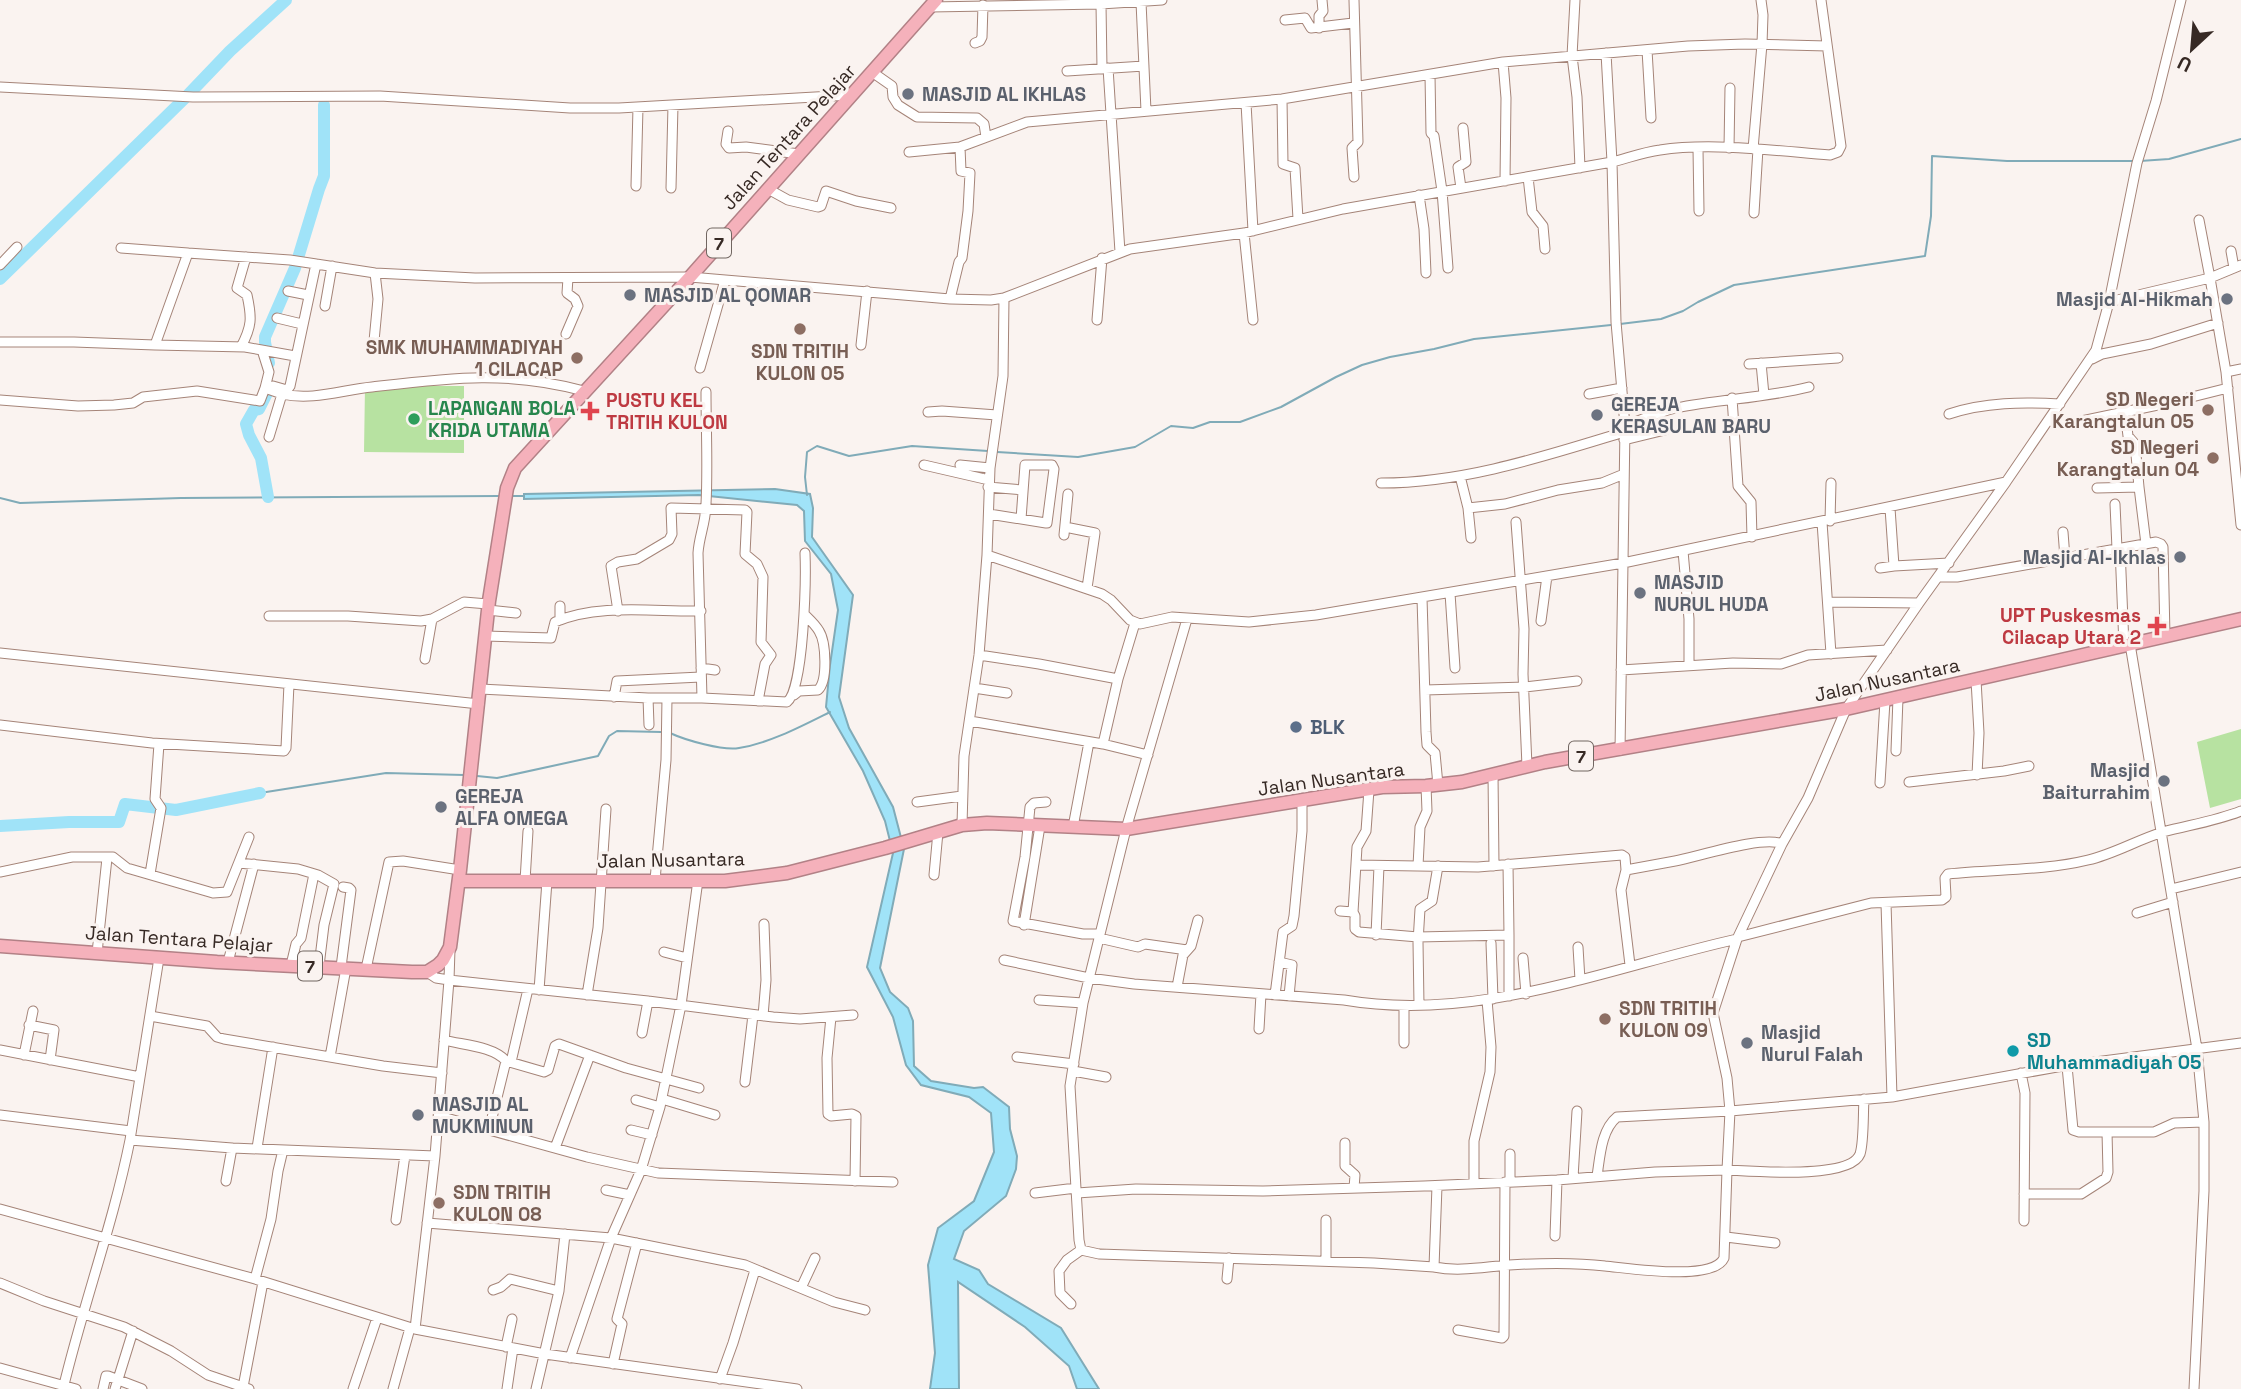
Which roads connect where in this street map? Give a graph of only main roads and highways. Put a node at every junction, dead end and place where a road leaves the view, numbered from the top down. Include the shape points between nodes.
1 (932, 4) edge
2 (2241, 619) edge
3 (460, 875) junction
4 (0, 946) edge

1 - 3 highway, Jalan Tentara Pelajar / 7 via 522,458 510,477 488,607
2 - 3 highway, Jalan Nusantara / 7 via 1846,709 1432,785 1369,790 1126,829 962,825 788,873 750,878 525,881
3 - 4 highway, Jalan Tentara Pelajar / 7 via 450,947 443,960 427,972

